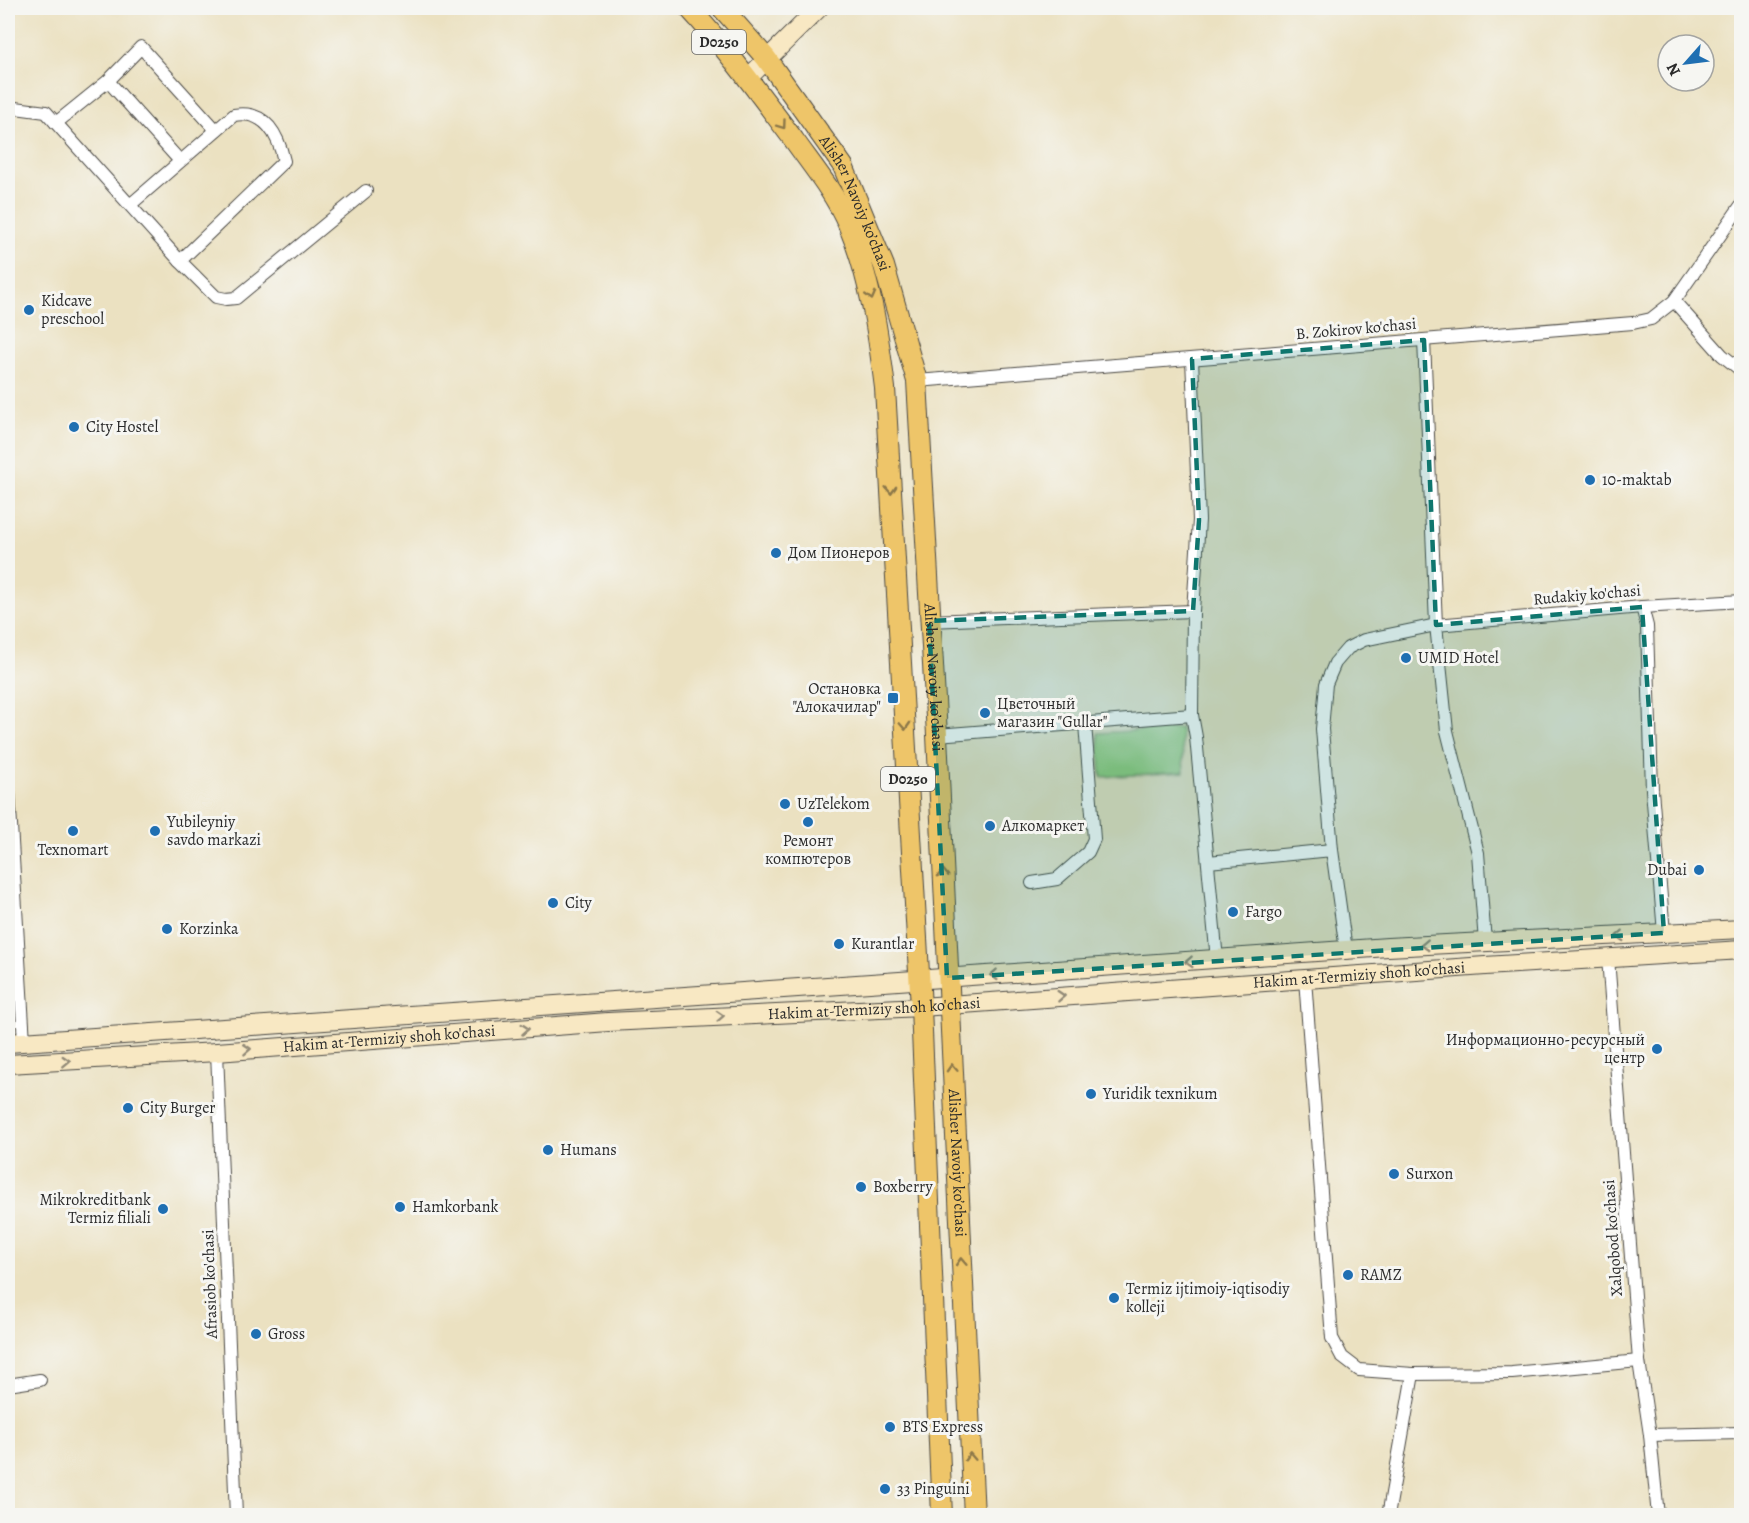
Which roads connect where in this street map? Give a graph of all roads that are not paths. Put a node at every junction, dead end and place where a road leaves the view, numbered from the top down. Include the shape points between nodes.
1 (689, 8) edge
2 (722, 8) edge
3 (819, 8) edge
4 (766, 58) junction
5 (748, 78) junction
6 (108, 81) junction
7 (8, 107) edge
8 (56, 123) junction
9 (216, 130) junction
10 (180, 161) junction
11 (366, 191) dead end
12 (1742, 204) edge
13 (130, 205) junction
14 (180, 261) junction
15 (1674, 301) junction
16 (1424, 340) junction
17 (1192, 359) junction
18 (1742, 371) edge
19 (917, 381) junction
20 (1742, 601) edge
21 (1642, 607) junction
22 (1193, 611) junction
23 (929, 621) junction
24 (1436, 625) junction
25 (1192, 715) junction
26 (1085, 724) junction
27 (937, 735) junction
28 (8, 775) edge
29 (1332, 850) junction
30 (1208, 862) junction
31 (1032, 883) dead end
32 (1742, 929) edge
33 (1664, 933) junction
34 (1485, 942) junction
35 (1346, 950) junction
36 (1742, 950) edge
37 (1608, 958) junction
38 (1217, 960) junction
39 (947, 978) junction
40 (1305, 979) junction
41 (919, 980) junction
42 (950, 1004) junction
43 (921, 1007) junction
44 (16, 1042) edge
45 (217, 1052) junction
46 (8, 1064) edge
47 (1639, 1360) junction
48 (1413, 1374) junction
49 (40, 1380) dead end
50 (8, 1385) edge
51 (968, 1410) junction
52 (938, 1412) junction
53 (1742, 1433) edge
54 (1650, 1435) junction
55 (236, 1515) edge
56 (942, 1515) edge
57 (974, 1515) edge
58 (1388, 1515) edge
59 (1658, 1515) edge

1 - 5 main road, D025o
2 - 4 main road, D025o
3 - 4 main road
4 - 5 main road
4 - 19 main road, Alisher Navoiy ko’chasi via 843,166 884,266
5 -> 41 main road, Alisher Navoiy ko’chasi / D025o via 834,195 848,224 877,320 886,406
6 - 8 street
6 - 9 street via 141,47
6 - 10 street
7 - 8 street via 46,112
8 - 13 street
9 - 10 street
9 - 14 street via 234,115 258,116 271,128 284,162
10 - 13 street
11 - 14 street via 237,298 216,297
12 - 15 street, B. Zokirov ko'chasi
13 - 14 street
15 - 16 street, B. Zokirov ko'chasi via 1651,318 1633,323
15 - 18 street via 1722,355
16 - 17 street, B. Zokirov ko'chasi
16 - 24 street
17 - 19 street, B. Zokirov ko'chasi
17 - 22 street via 1199,520
19 - 23 main road, Alisher Navoiy ko’chasi
20 - 21 street, Rudakiy ko'chasi
21 - 24 street, Rudakiy ko'chasi
21 - 33 street via 1647,626 1652,790
22 - 23 street
22 - 25 street
23 - 27 main road, Alisher Navoiy ko’chasi
24 - 29 street, Rudakiy ko'chasi via 1364,640 1348,648 1335,663 1326,684 1322,729
24 - 34 street via 1447,730 1478,853
25 - 26 street
25 - 30 street
26 - 27 street
26 - 31 street via 1094,839 1088,852 1057,879
39 -> 27 main road, Alisher Navoiy ko’chasi
28 - 44 street
29 - 30 street
29 - 35 street, Rudakiy ko'chasi
30 - 38 street
32 - 33 main road, Hakim at-Termiziy shoh ko'chasi
33 -> 34 main road, Hakim at-Termiziy shoh ko'chasi
34 -> 35 main road, Hakim at-Termiziy shoh ko'chasi
35 - 38 main road, Hakim at-Termiziy shoh ko'chasi
36 - 37 main road, Hakim at-Termiziy shoh ko'chasi
37 - 40 main road, Hakim at-Termiziy shoh ko'chasi
37 - 47 street, Xalqobod ko'chasi
38 -> 39 main road, Hakim at-Termiziy shoh ko'chasi
39 - 41 main road, Hakim at-Termiziy shoh ko'chasi
39 - 42 main road, Alisher Navoiy ko’chasi
42 -> 40 main road, Hakim at-Termiziy shoh ko'chasi
40 - 48 street via 1332,1338 1342,1357 1359,1370
41 - 43 main road, Alisher Navoiy ko’chasi / D025o
41 - 44 main road, Hakim at-Termiziy shoh ko'chasi
42 - 43 main road, Hakim at-Termiziy shoh ko'chasi
51 -> 42 main road, Alisher Navoiy ko’chasi
45 -> 43 main road, Hakim at-Termiziy shoh ko'chasi via 608,1022
43 - 52 main road, Alisher Navoiy ko’chasi / D025o
46 -> 45 main road, Hakim at-Termiziy shoh ko'chasi
45 - 55 street, Afrasiob ko'chasi
47 - 48 street via 1512,1373
47 - 54 street, Xalqobod ko'chasi
48 - 58 street
49 - 50 street
51 - 52 main road
57 -> 51 main road, Alisher Navoiy ko’chasi
52 - 56 main road, Alisher Navoiy ko’chasi / D025o
53 - 54 street
54 - 59 street, Xalqobod ko'chasi

